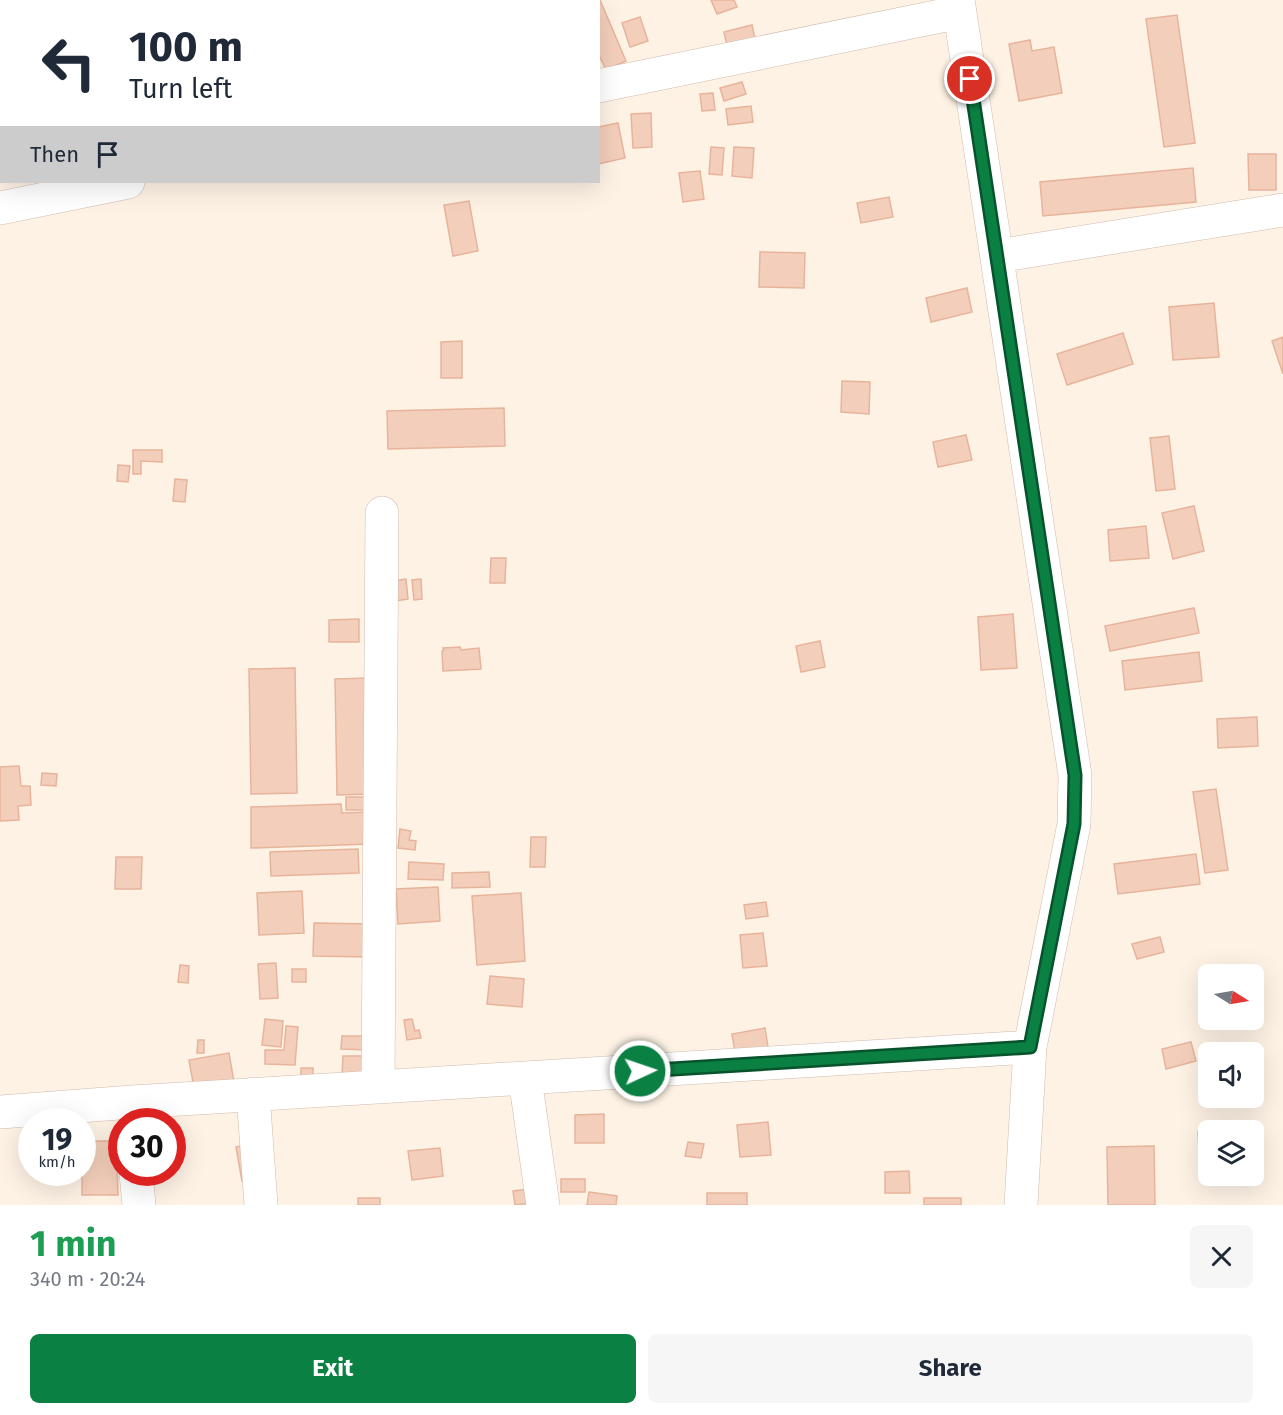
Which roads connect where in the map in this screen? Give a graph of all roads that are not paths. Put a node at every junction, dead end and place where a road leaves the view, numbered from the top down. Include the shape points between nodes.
1 (959, 6) edge
2 (600, 86) edge
3 (123, 183) edge
4 (0, 208) edge
5 (1283, 210) edge
6 (997, 256) junction
7 (382, 513) dead end
8 (1030, 1047) junction
9 (525, 1078) junction
10 (378, 1087) junction
11 (253, 1094) junction
12 (159, 1108) edge
13 (0, 1112) edge
14 (108, 1112) edge
15 (137, 1186) edge
16 (139, 1205) edge
17 (261, 1205) edge
18 (543, 1205) edge
19 (1021, 1205) edge

1 - 2 street
1 - 6 street
3 - 4 street
5 - 6 street
6 - 8 street via 1075,775 1074,824
7 - 10 street
8 - 9 street
8 - 19 street
9 - 10 street
9 - 18 street
10 - 11 street
11 - 12 street
11 - 17 street
13 - 14 street
15 - 16 street

